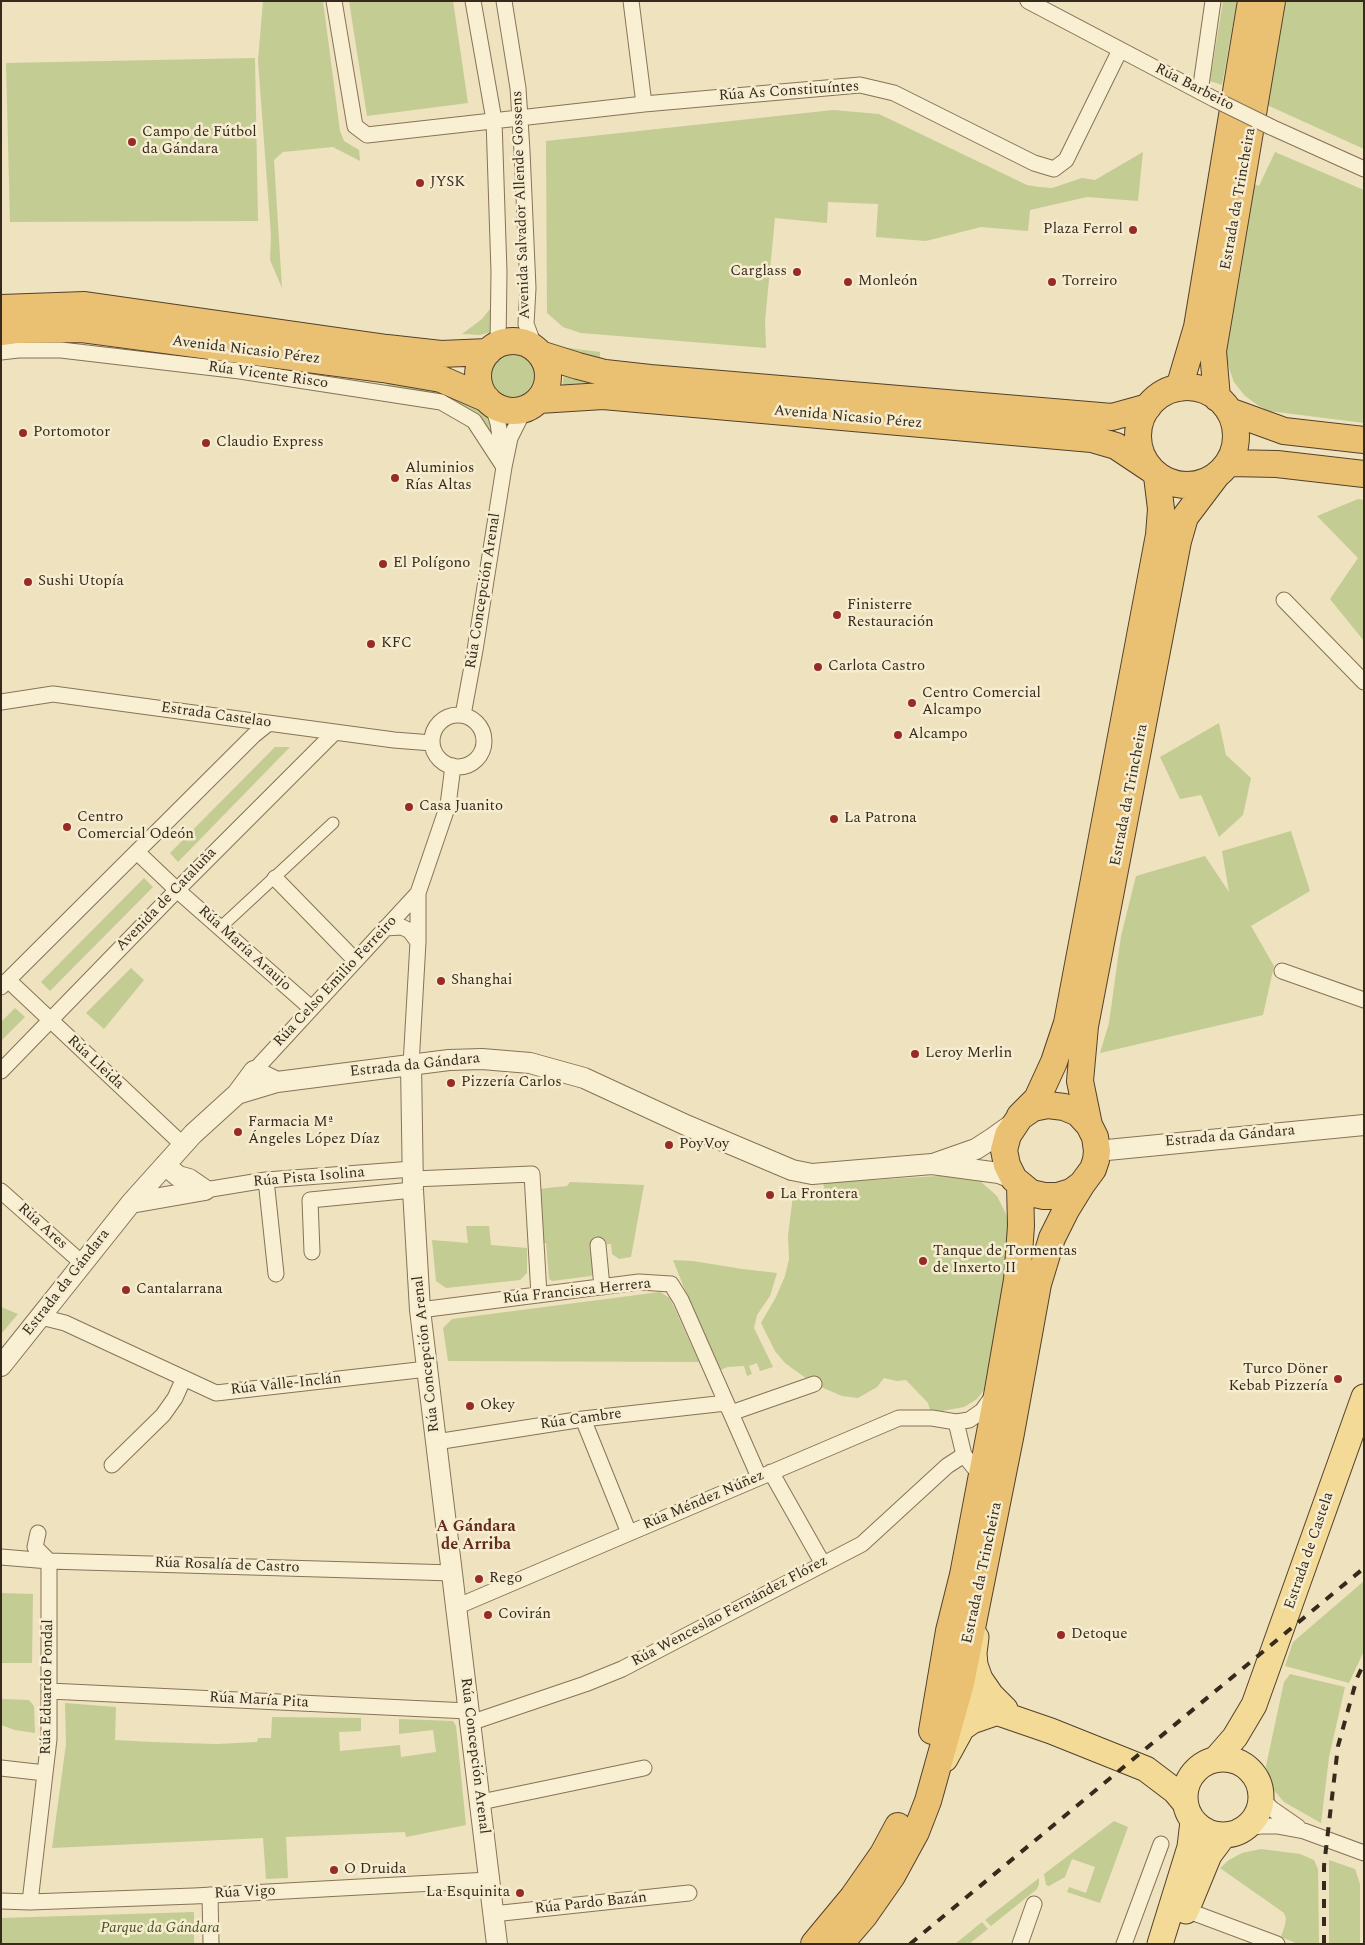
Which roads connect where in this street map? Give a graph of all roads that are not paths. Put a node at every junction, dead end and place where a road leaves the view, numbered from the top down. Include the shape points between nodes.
1 (334, 1) edge
2 (474, 1) edge
3 (504, 1) edge
4 (631, 1) edge
5 (1028, 1) edge
6 (1214, 1) edge
7 (1251, 1) edge
8 (1272, 1) edge
9 (1120, 50) junction
10 (1200, 92) junction
11 (644, 104) junction
12 (520, 117) junction
13 (494, 120) junction
14 (1364, 168) edge
15 (1, 308) edge
16 (1, 332) edge
17 (493, 348) junction
18 (538, 351) junction
19 (1, 352) edge
20 (1179, 388) junction
21 (490, 402) junction
22 (1223, 404) junction
23 (531, 405) junction
24 (1148, 407) junction
25 (1364, 440) edge
26 (504, 467) junction
27 (1222, 469) junction
28 (1153, 472) junction
29 (1364, 474) edge
30 (1284, 600) dead end
31 (1364, 682) edge
32 (1, 702) edge
33 (463, 715) junction
34 (269, 723) junction
35 (335, 732) junction
36 (432, 743) junction
37 (454, 766) junction
38 (333, 823) dead end
39 (137, 852) junction
40 (275, 878) junction
41 (177, 890) junction
42 (418, 893) junction
43 (220, 927) junction
44 (385, 928) junction
45 (418, 942) junction
46 (355, 960) junction
47 (1282, 971) dead end
48 (5, 983) edge
49 (1364, 1000) edge
50 (311, 1008) junction
51 (50, 1021) junction
52 (410, 1065) junction
53 (1, 1070) edge
54 (254, 1071) junction
55 (277, 1082) junction
56 (237, 1094) junction
57 (1017, 1119) junction
58 (1089, 1125) junction
59 (1364, 1125) edge
60 (183, 1145) junction
61 (1097, 1150) junction
62 (932, 1164) junction
63 (159, 1171) junction
64 (266, 1180) junction
65 (413, 1180) junction
66 (1017, 1182) junction
67 (1082, 1184) junction
68 (191, 1188) junction
69 (1, 1191) edge
70 (132, 1203) junction
71 (598, 1245) dead end
72 (312, 1252) dead end
73 (82, 1264) junction
74 (276, 1274) dead end
75 (602, 1287) junction
76 (539, 1295) junction
77 (420, 1310) junction
78 (41, 1317) junction
79 (1, 1366) edge
80 (427, 1369) junction
81 (184, 1378) junction
82 (814, 1384) dead end
83 (998, 1390) junction
84 (1364, 1397) edge
85 (729, 1408) junction
86 (583, 1419) junction
87 (956, 1422) junction
88 (436, 1442) junction
89 (964, 1455) junction
90 (112, 1465) dead end
91 (765, 1475) junction
92 (981, 1480) junction
93 (38, 1533) dead end
94 (629, 1533) junction
95 (1, 1557) edge
96 (48, 1560) junction
97 (823, 1564) junction
98 (974, 1570) junction
99 (453, 1574) junction
100 (456, 1607) junction
101 (961, 1684) junction
102 (49, 1691) junction
103 (1254, 1705) junction
104 (1007, 1716) junction
105 (469, 1717) junction
106 (1207, 1764) junction
107 (1, 1768) edge
108 (644, 1768) dead end
109 (1146, 1769) junction
110 (1250, 1771) junction
111 (45, 1773) junction
112 (1260, 1797) junction
113 (928, 1801) junction
114 (481, 1802) junction
115 (1189, 1812) junction
116 (1304, 1831) junction
117 (1234, 1832) junction
118 (1161, 1844) dead end
119 (1364, 1853) edge
120 (489, 1880) junction
121 (689, 1893) dead end
122 (210, 1895) junction
123 (1, 1901) edge
124 (30, 1902) junction
125 (1034, 1904) dead end
126 (1186, 1910) junction
127 (493, 1914) junction
128 (211, 1944) edge
129 (497, 1944) edge
130 (814, 1944) edge
131 (840, 1944) edge
132 (1020, 1944) edge
133 (1124, 1944) edge
134 (1160, 1944) edge
135 (1174, 1944) edge
136 (1277, 1944) edge

1 - 13 street, Rúa As Constituíntes via 355,126 367,136
2 - 13 street, Avenida Salvador Allende Gossens
3 - 12 street, Avenida Salvador Allende Gossens
4 - 11 street
5 - 9 street, Rúa Barbeito
6 - 10 street
7 - 20 highway, Estrada da Trincheira via 1197,327
8 - 22 highway, Estrada da Trincheira via 1213,351
9 - 10 street, Rúa Barbeito
9 - 11 street, Rúa As Constituíntes via 1066,160 1054,169 1034,163 894,93 860,85
10 - 14 street, Rúa Barbeito, bridge via 1271,128
11 - 12 street, Rúa As Constituíntes
12 - 13 street, Rúa As Constituíntes
12 - 18 street, Avenida Salvador Allende Gossens via 528,288 526,324
13 - 17 street, Avenida Salvador Allende Gossens via 499,255
15 - 17 highway, Avenida Nicasio Pérez via 85,305 441,354
16 - 21 highway, Avenida Nicasio Pérez via 82,330 337,362 441,379
17 - 18 highway via 517,341
17 - 21 highway via 482,360 479,370 481,390
18 - 23 highway via 546,362 548,382 545,392
18 - 24 highway, Avenida Nicasio Pérez via 605,373 650,378 1103,416
19 - 26 street, Rúa Vicente Risco via 62,350 240,371 441,402 474,420
20 - 22 highway via 1193,387 1206,391
20 - 24 highway via 1162,394
21 - 23 highway via 513,411
21 - 26 street via 498,423
22 - 25 highway via 1284,431
22 - 27 highway via 1235,424 1236,437 1234,450
23 - 26 street via 510,438
23 - 28 highway, Avenida Nicasio Pérez via 603,396 1092,439 1116,446
24 - 28 highway via 1140,421 1138,438 1141,454
26 - 33 street, Rúa Concepción Arenal
27 - 28 highway via 1202,483 1186,486 1171,483
27 - 29 highway via 1277,464
27 - 58 highway, Estrada da Trincheira via 1185,517 1178,541 1085,1026 1080,1081
28 - 57 highway, Estrada da Trincheira via 1161,509 1159,535 1067,1023 1037,1099
30 - 31 street
32 - 34 street, Estrada Castelao via 53,694
33 - 36 street via 442,721 433,734
33 - 37 street via 477,722 481,728 483,749 468,765
34 - 35 street, Estrada Castelao
34 - 39 street
35 - 36 street, Estrada Castelao
35 - 41 street, Avenida de Cataluña
36 - 37 street via 439,758
37 - 42 street, Rúa Concepción Arenal via 448,805
38 - 40 street
39 - 41 street, Rúa María Araujo
39 - 48 street
40 - 43 street
40 - 46 street
41 - 43 street, Rúa María Araujo
41 - 51 street, Avenida de Cataluña
42 - 44 street, Rúa Celso Emilio Ferreiro
42 - 45 street, Rúa Concepción Arenal
43 - 50 street, Rúa María Araujo
44 - 45 street via 402,927 410,931
44 - 46 street, Rúa Celso Emilio Ferreiro
45 - 52 street, Rúa Concepción Arenal
46 - 50 street, Rúa Celso Emilio Ferreiro
47 - 49 street
48 - 51 street, Rúa Lleida
50 - 54 street, Rúa Celso Emilio Ferreiro
51 - 53 street, Avenida de Cataluña
51 - 60 street, Rúa Lleida
52 - 55 street, Estrada da Gándara
52 - 62 street, Estrada da Gándara via 482,1059 530,1063 575,1075 792,1170 812,1174
52 - 65 street, Rúa Concepción Arenal
54 - 55 street
54 - 56 street
55 - 56 street, Estrada da Gándara
56 - 60 street, Estrada da Gándara
57 - 58 highway via 1033,1108 1048,1105 1064,1107
57 - 62 street via 976,1148
57 - 66 highway via 1004,1150 1007,1165
58 - 61 highway
59 - 61 street, Estrada da Gándara
60 - 63 street, Estrada da Gándara
60 - 68 street
61 - 67 highway via 1093,1169
62 - 66 street via 999,1173
63 - 68 street via 168,1189
63 - 70 street, Estrada da Gándara
64 - 65 street, Rúa Pista Isolina
64 - 68 street, Rúa Pista Isolina
64 - 74 street
65 - 72 street via 310,1200
65 - 76 street via 532,1174
65 - 77 street, Rúa Concepción Arenal
66 - 67 highway via 1031,1193 1044,1196 1071,1192
66 - 83 highway, Estrada da Trincheira via 1021,1226 1017,1280
67 - 98 highway, Estrada da Trincheira via 1052,1238 1038,1284 1011,1433
68 - 70 street
69 - 73 street, Rúa Ares
70 - 73 street, Estrada da Gándara
71 - 75 street
73 - 78 street, Estrada da Gándara
75 - 76 street, Rúa Francisca Herrera
75 - 85 street, Rúa Francisca Herrera via 639,1282 670,1284 681,1300
76 - 77 street, Rúa Francisca Herrera
77 - 80 street, Rúa Concepción Arenal
78 - 79 street, Estrada da Gándara
78 - 81 street, Rúa Valle-Inclán via 65,1323
80 - 81 street, Rúa Valle-Inclán via 216,1393
80 - 88 street, Rúa Concepción Arenal
81 - 90 street via 163,1415
82 - 85 street, Rúa Cambre
83 - 87 street via 982,1411 969,1420
83 - 92 highway, Estrada da Trincheira
84 - 103 main road, Estrada de Castela
85 - 86 street, Rúa Cambre
85 - 91 street, Rúa Francisca Herrera
86 - 88 street, Rúa Cambre
86 - 94 street
87 - 89 street
87 - 91 street, Rúa Méndez Núñez via 899,1418
88 - 99 street, Rúa Concepción Arenal
89 - 92 street
89 - 97 street, Rúa Wenceslao Fernández Flórez via 947,1466 862,1544
91 - 94 street, Rúa Méndez Núñez
91 - 97 street, Rúa Francisca Herrera
92 - 98 highway, Estrada da Trincheira
93 - 96 street via 35,1547
94 - 100 street, Rúa Méndez Núñez
95 - 96 street, Rúa Rosalía de Castro
96 - 99 street, Rúa Rosalía de Castro
96 - 102 street, Rúa Eduardo Pondal
97 - 105 street, Rúa Wenceslao Fernández Flórez via 622,1669 585,1684
98 - 101 highway, Estrada da Trincheira
98 - 104 main road via 982,1604 975,1666 980,1680 1005,1709
98 - 130 highway, Estrada da Trincheira via 949,1631 927,1754 913,1795 883,1854 854,1897
99 - 100 street, Rúa Concepción Arenal
100 - 105 street, Rúa Concepción Arenal
101 - 104 main road via 977,1702
101 - 113 highway, Estrada da Trincheira
102 - 105 street, Rúa María Pita
102 - 111 street, Rúa Eduardo Pondal
103 - 106 main road via 1235,1737
103 - 110 main road
104 - 109 main road
104 - 113 main road via 972,1721 962,1728
105 - 114 street, Rúa Concepción Arenal
106 - 109 main road
106 - 110 main road via 1228,1760 1240,1763
106 - 115 main road via 1191,1777 1186,1788
107 - 111 street
108 - 114 street
109 - 115 main road via 1175,1791
110 - 112 main road
111 - 124 street, Rúa Eduardo Pondal
112 - 116 street
112 - 117 main road via 1253,1820
113 - 131 highway, Estrada da Trincheira via 916,1832 892,1876
114 - 120 street, Rúa Concepción Arenal
115 - 117 main road via 1202,1829 1212,1834
115 - 134 main road via 1190,1847
116 - 117 street via 1262,1826
116 - 119 street
117 - 126 main road via 1209,1855
118 - 133 street
120 - 122 street, Rúa Vigo
120 - 127 street, Rúa Concepción Arenal
121 - 127 street, Rúa Pardo Bazán
122 - 124 street, Rúa Vigo
122 - 128 street
123 - 124 street, Rúa Vigo
125 - 132 street
126 - 135 main road
126 - 136 street
127 - 129 street, Rúa Concepción Arenal

